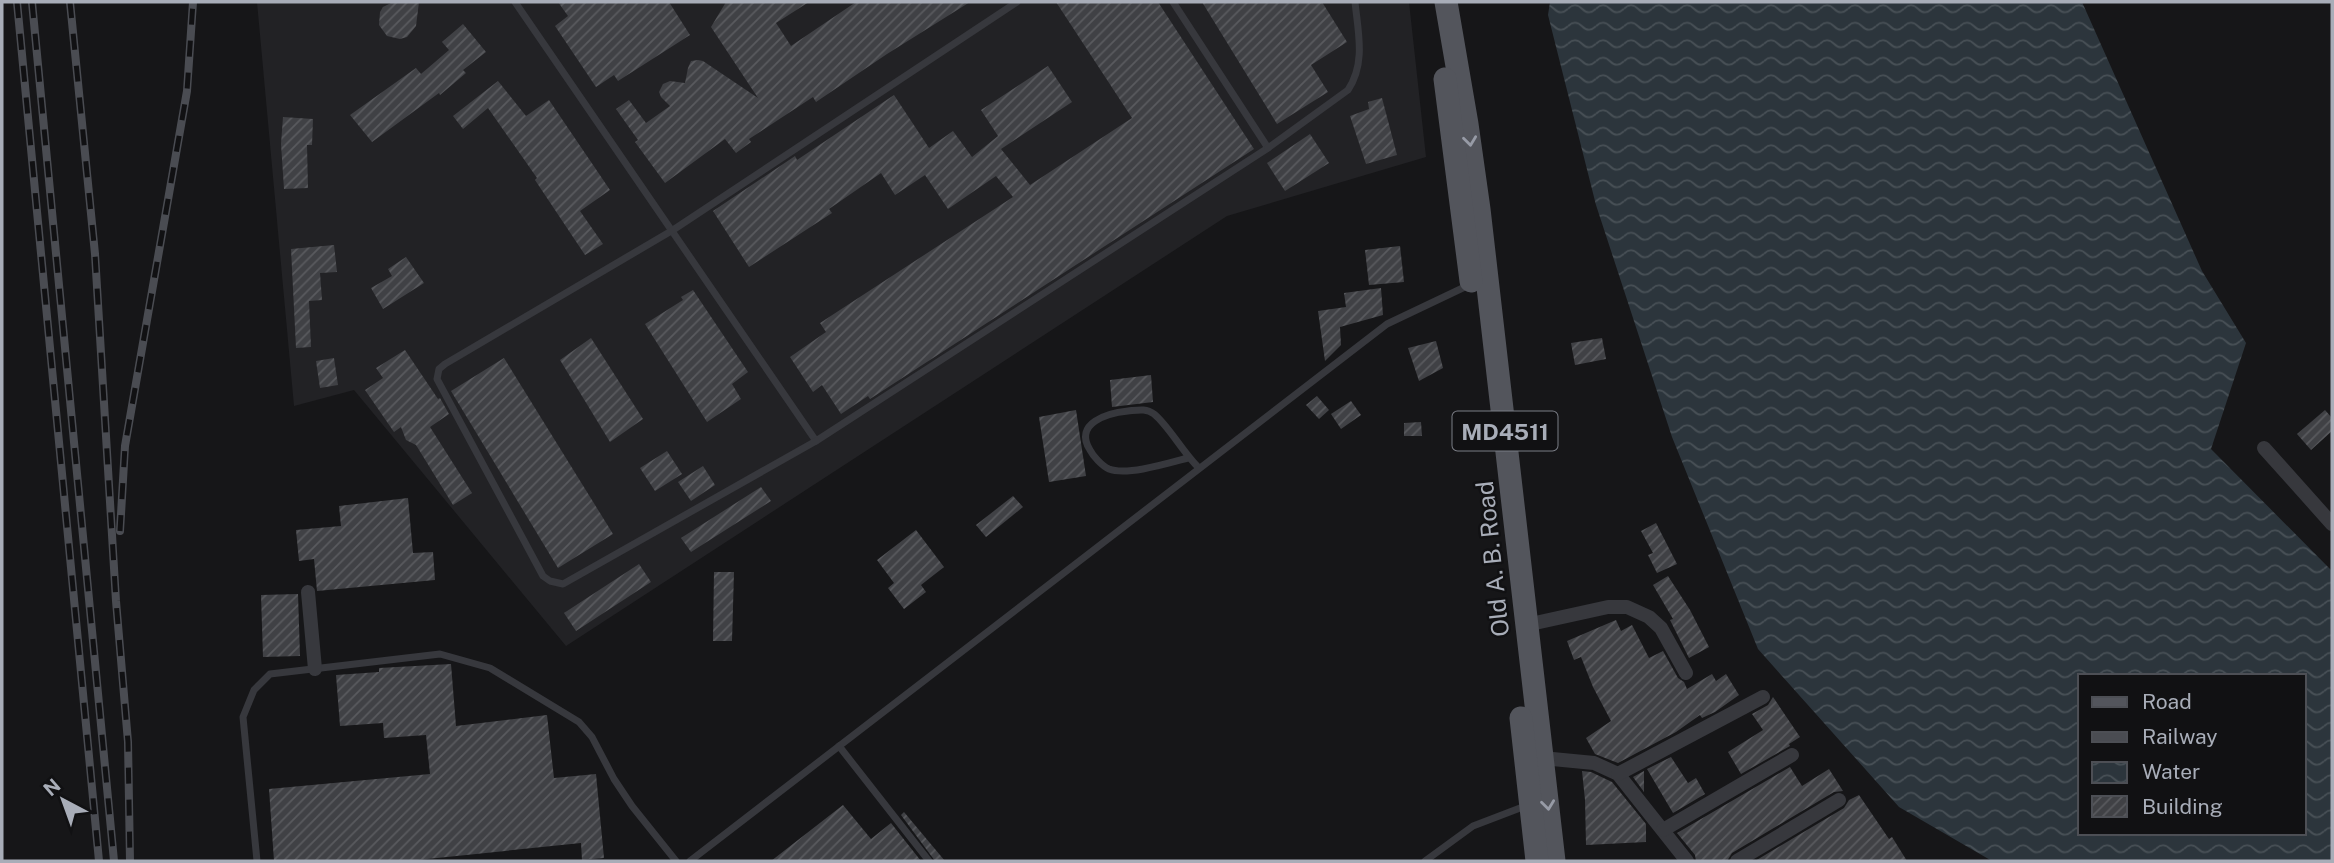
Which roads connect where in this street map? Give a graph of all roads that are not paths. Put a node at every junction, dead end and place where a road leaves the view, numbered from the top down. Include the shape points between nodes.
1 (515, 2) edge
2 (1017, 2) edge
3 (1173, 2) edge
4 (1355, 2) edge
5 (1434, 2) edge
6 (1446, 2) edge
7 (1268, 148) junction
8 (673, 230) junction
9 (1479, 281) junction
10 (816, 441) junction
11 (2264, 448) dead end
12 (1188, 458) junction
13 (1199, 468) junction
14 (2332, 524) edge
15 (308, 592) dead end
16 (1526, 625) junction
17 (315, 669) junction
18 (1686, 673) dead end
19 (1763, 697) dead end
20 (839, 746) junction
21 (1792, 755) dead end
22 (1542, 758) junction
23 (1618, 774) junction
24 (1839, 800) dead end
25 (1531, 804) junction
26 (1662, 830) junction
27 (257, 861) edge
28 (676, 861) edge
29 (690, 861) edge
30 (929, 861) edge
31 (1425, 861) edge
32 (1537, 861) edge
33 (1554, 861) edge
34 (1687, 861) edge
35 (1737, 861) edge

1 - 8 lane
2 - 8 lane
3 - 7 lane
4 - 7 lane via 1361,52 1356,79 1348,90
5 - 9 main road, Old A. B. Road / MD4511
6 -> 9 main road, Old A. B. Road / MD4511 via 1468,124
7 - 10 lane
8 - 10 lane
8 - 10 lane via 439,369 442,391 544,576 563,583
9 - 13 lane via 1387,324
9 - 16 main road, Old A. B. Road / MD4511
9 - 25 main road, Old A. B. Road / MD4511 via 1486,388
11 - 14 street
12 - 12 lane via 1146,410 1102,415 1084,434 1093,456 1108,469 1144,469
12 - 13 lane
13 - 20 lane
15 - 17 street
16 - 18 street via 1627,607 1661,628
16 - 22 main road, Old A. B. Road / MD4511
17 - 27 lane via 270,674 254,690 243,717
17 - 28 lane via 440,654 490,668 579,722 632,806
19 - 23 street
20 - 29 lane
20 - 30 lane
21 - 26 street
22 - 23 street via 1594,763
22 -> 33 main road, Old A. B. Road / MD4511
23 - 26 street
24 - 35 street
25 - 31 lane via 1474,827
25 - 32 main road, Old A. B. Road / MD4511
26 - 34 street

